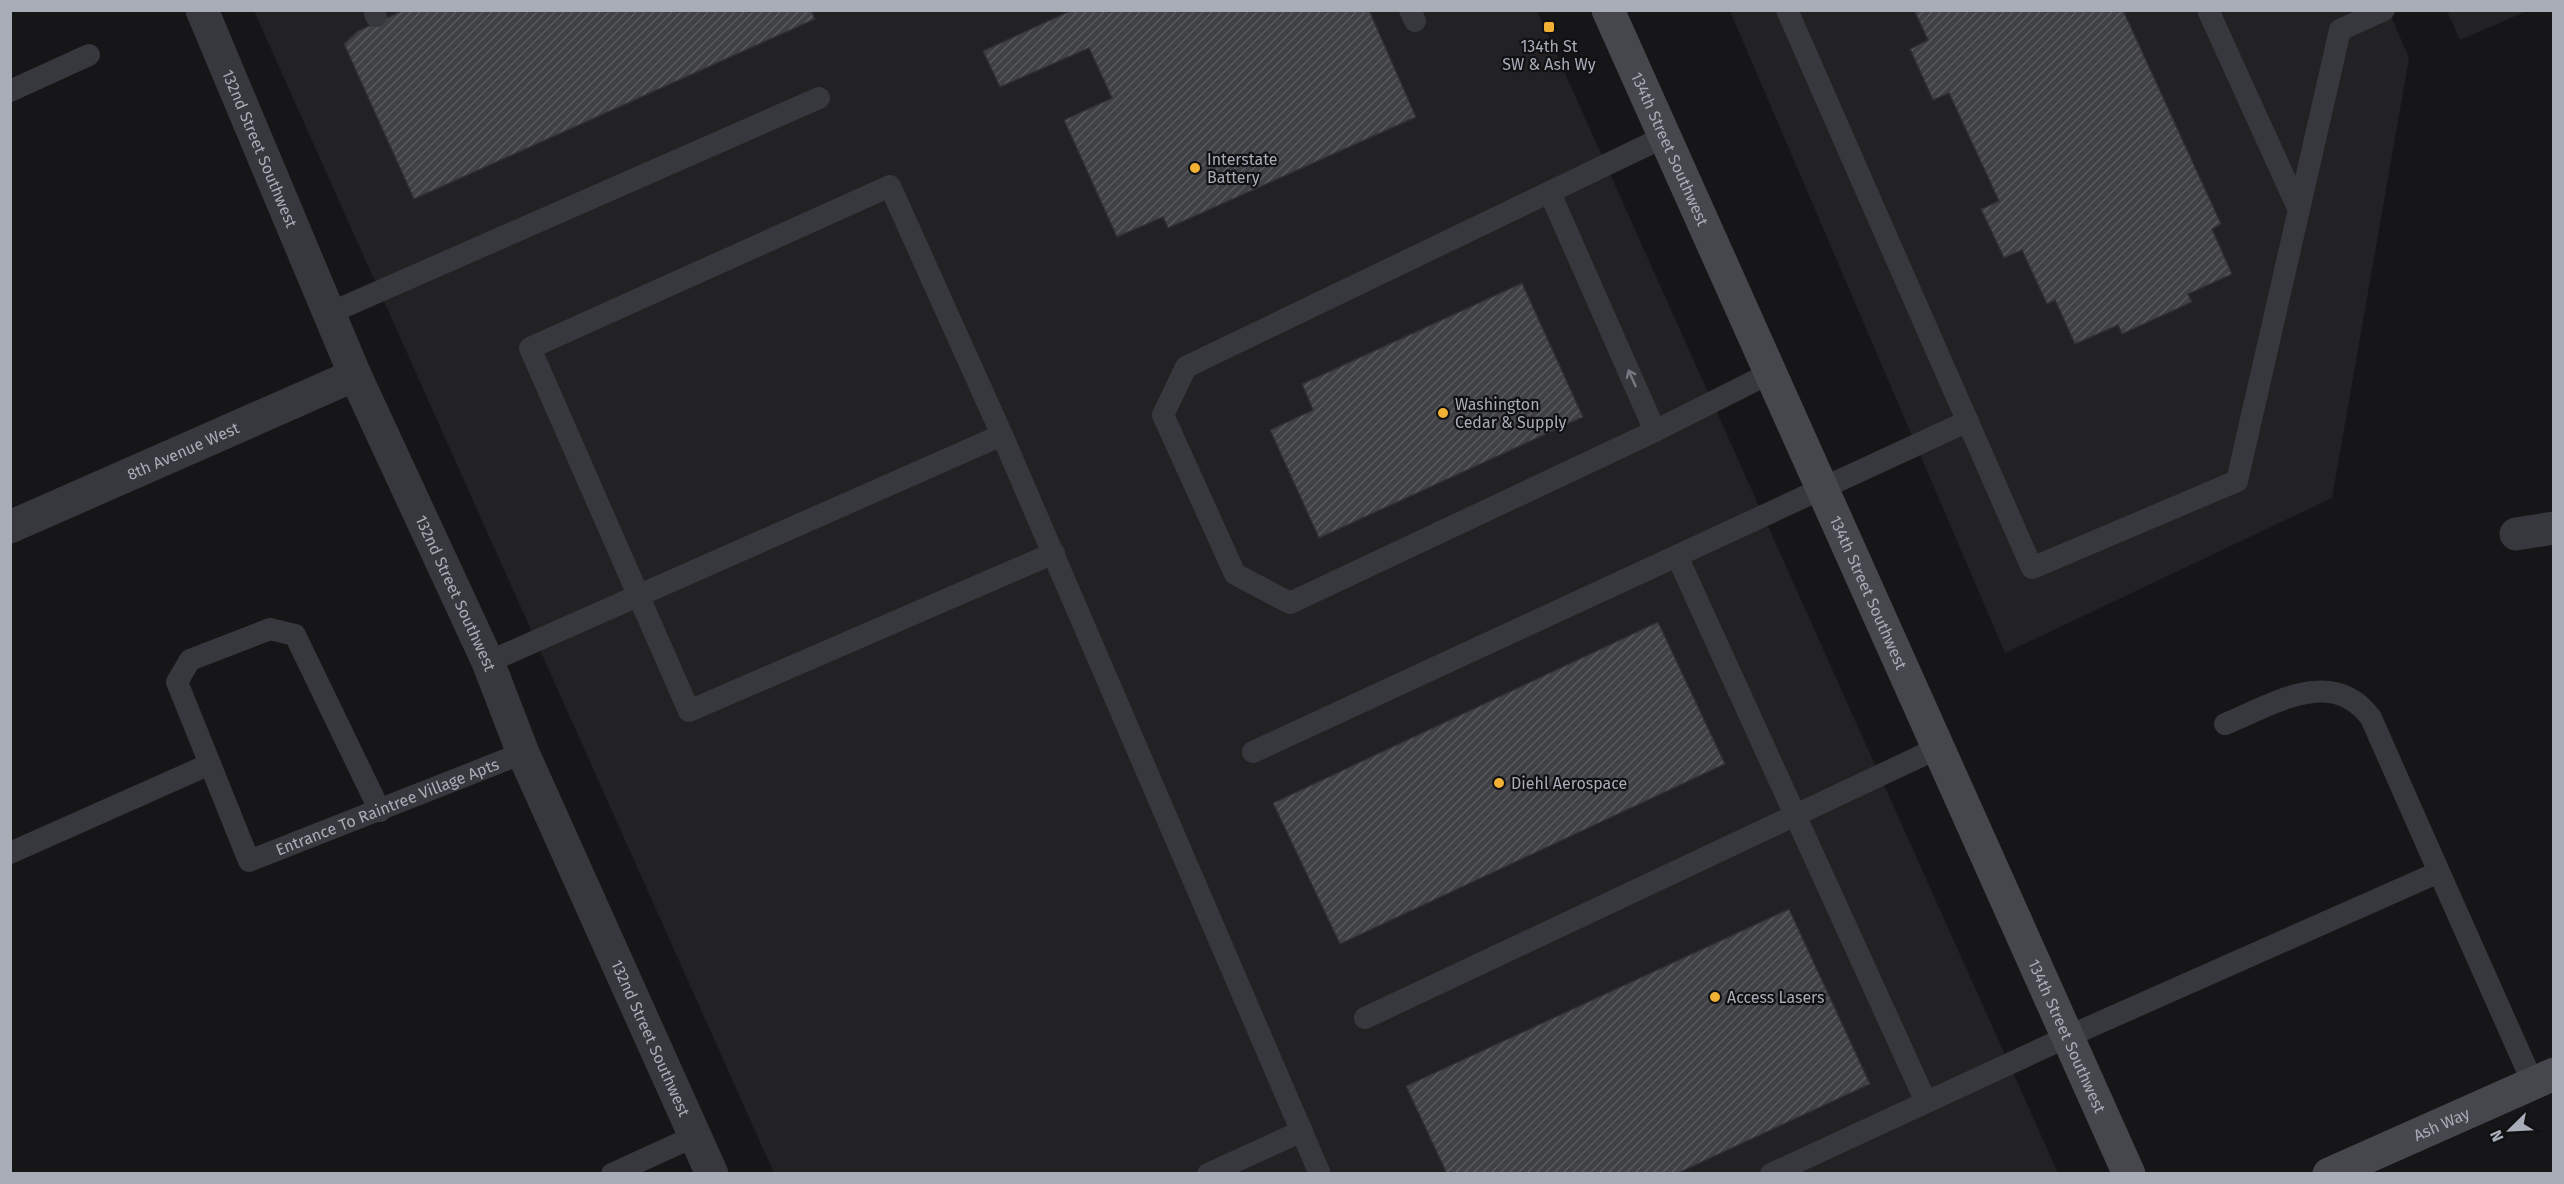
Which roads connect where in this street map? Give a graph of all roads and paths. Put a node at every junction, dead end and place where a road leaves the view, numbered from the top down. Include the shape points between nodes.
1 (202, 10) edge
2 (1608, 10) edge
3 (1787, 10) edge
4 (2208, 10) edge
5 (2384, 10) edge
6 (89, 55) dead end
7 (10, 91) edge
8 (819, 98) dead end
9 (1664, 137) junction
10 (1550, 192) junction
11 (2299, 210) junction
12 (330, 313) junction
13 (1770, 373) junction
14 (355, 375) junction
15 (1968, 421) junction
16 (1655, 431) junction
17 (1002, 435) junction
18 (1822, 489) junction
19 (10, 527) edge
20 (2553, 528) edge
21 (2516, 534) dead end
22 (1054, 553) junction
23 (1677, 556) junction
24 (639, 594) junction
25 (488, 662) junction
26 (2225, 724) dead end
27 (1938, 748) junction
28 (1253, 752) dead end
29 (523, 753) junction
30 (210, 764) junction
31 (380, 811) junction
32 (1795, 815) junction
33 (10, 854) edge
34 (2439, 872) junction
35 (1365, 1018) dead end
36 (2067, 1037) junction
37 (2543, 1078) edge
38 (1926, 1102) junction
39 (1302, 1131) junction
40 (695, 1136) junction
41 (612, 1173) edge
42 (712, 1173) edge
43 (1208, 1173) edge
44 (1320, 1173) edge
45 (1771, 1173) edge
46 (2129, 1173) edge
47 (2329, 1173) edge

1 - 12 street, 132nd Street Southwest
2 - 9 street, 134th Street Southwest
3 - 15 lane
4 - 11 lane
5 - 11 lane via 2340,30
6 - 7 lane
8 - 12 lane
9 - 10 lane
9 - 13 street, 134th Street Southwest
16 -> 10 lane
10 - 16 lane via 1186,367 1163,415 1235,574 1290,603
11 - 15 lane via 2237,481 2032,568
12 - 14 street, 132nd Street Southwest
13 - 16 lane
13 - 18 street, 134th Street Southwest
14 - 19 street, 8th Avenue West
14 - 25 street, 132nd Street Southwest
15 - 18 lane
17 - 22 lane
17 - 24 lane
17 - 24 lane via 890,186 530,348
18 - 23 lane
18 - 27 street, 134th Street Southwest
20 - 21 street
22 - 24 lane via 689,711
22 - 39 lane
23 - 28 lane
23 - 32 lane
24 - 25 lane
25 - 29 street, 132nd Street Southwest
26 - 34 lane via 2317,690 2335,692 2361,705 2371,718
27 - 32 lane
27 - 36 street, 134th Street Southwest
29 - 31 lane, Entrance To Raintree Village Apts
29 - 40 street, 132nd Street Southwest
30 - 31 lane, Entrance To Raintree Village Apts via 249,861
30 - 31 lane via 177,682 189,660 270,628 295,635
30 - 33 lane
32 - 35 lane
32 - 38 lane
34 - 36 lane
34 - 37 lane
36 - 38 lane
36 - 46 street, 134th Street Southwest
37 - 47 street, Ash Way
38 - 45 lane
39 - 43 lane
39 - 44 lane
40 - 41 lane
40 - 42 street, 132nd Street Southwest

